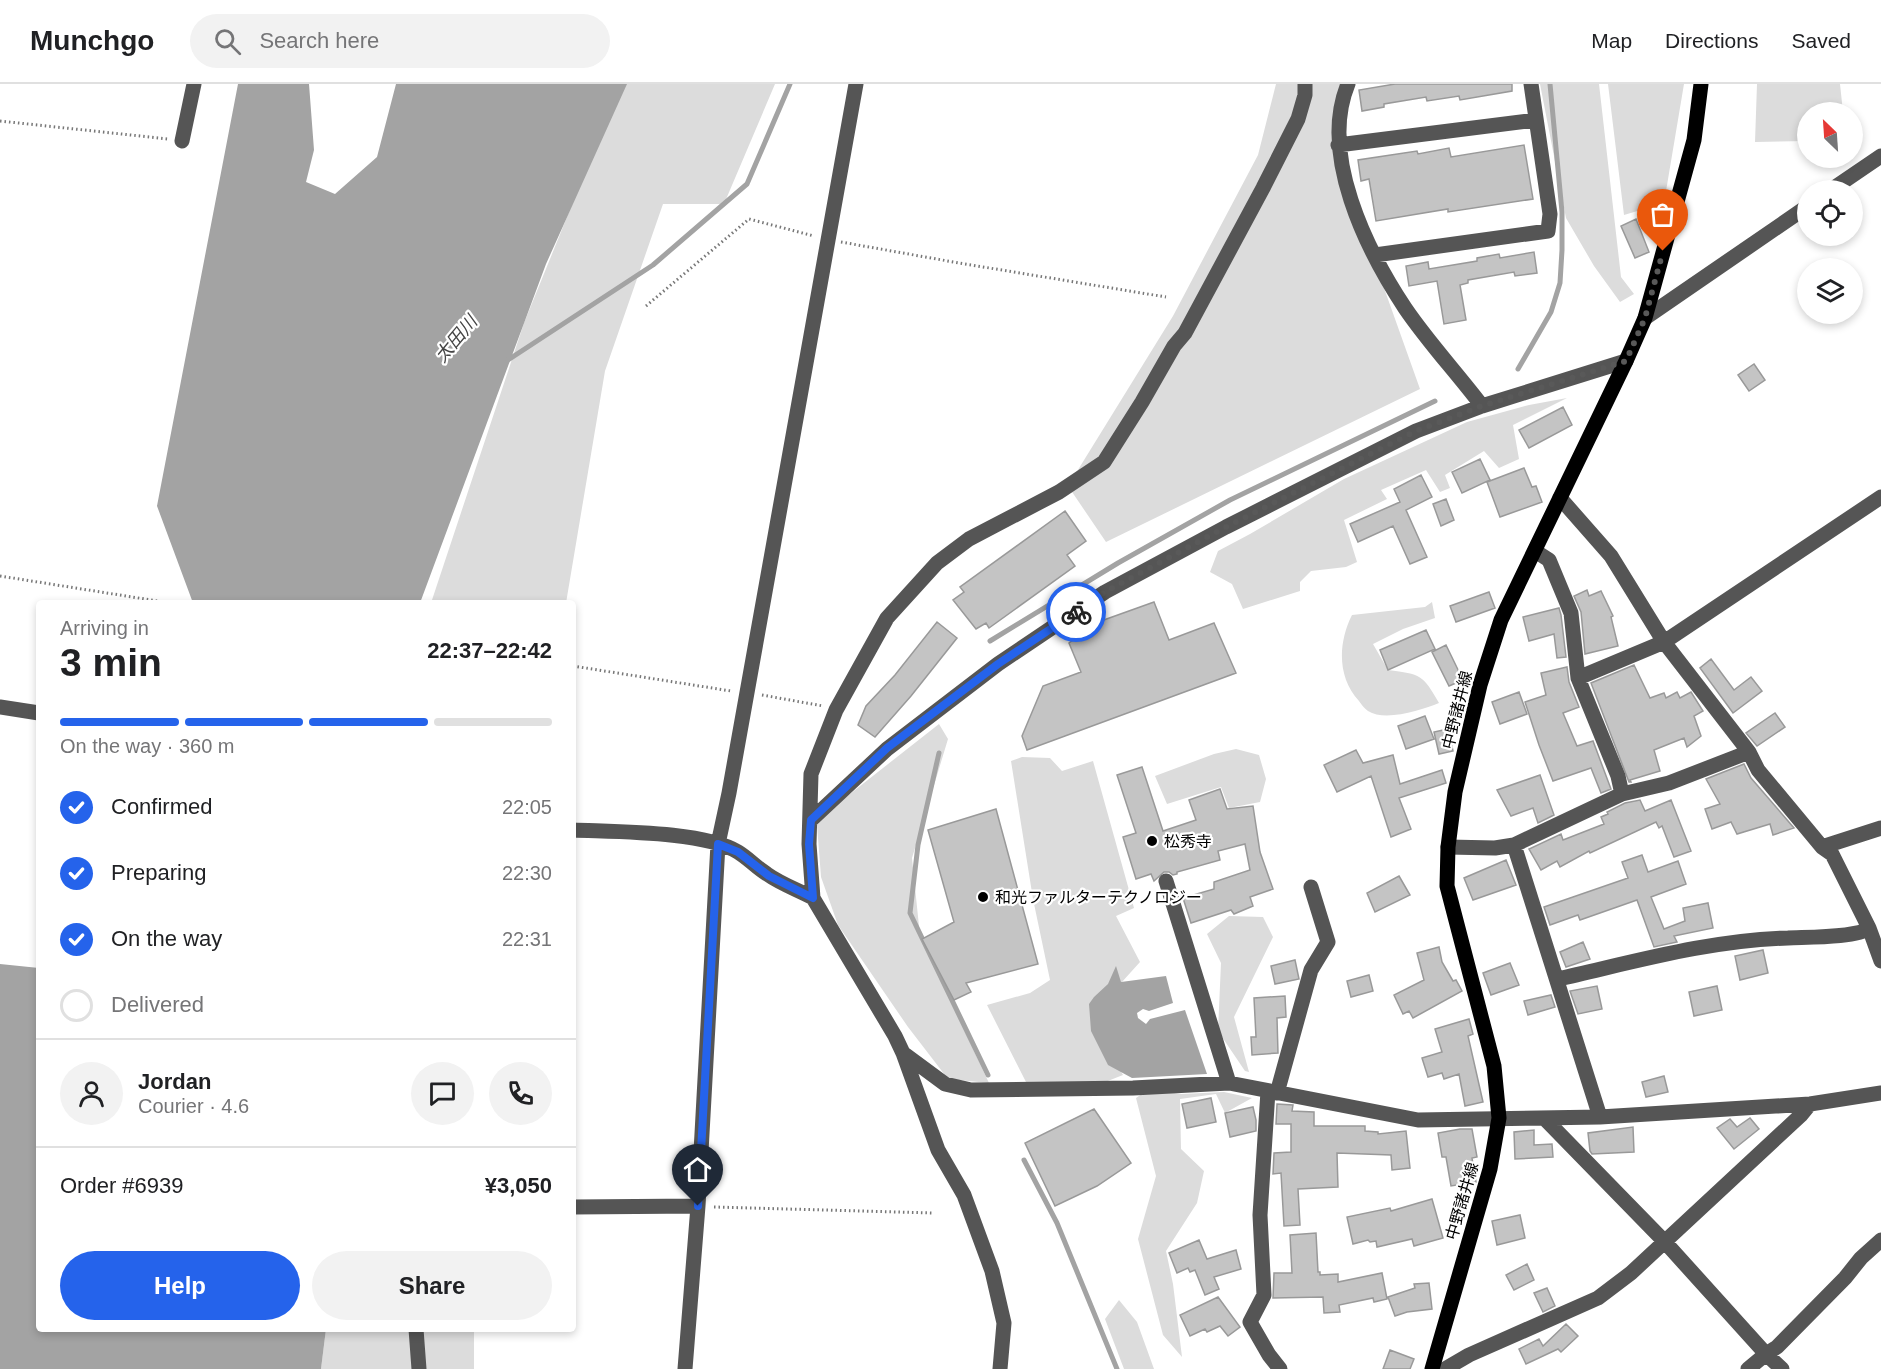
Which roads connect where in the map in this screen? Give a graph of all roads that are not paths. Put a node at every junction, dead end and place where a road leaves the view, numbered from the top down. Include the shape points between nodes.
1 (194, 84) edge
2 (856, 84) edge
3 (1305, 84) edge
4 (1348, 84) edge
5 (1531, 84) edge
6 (1701, 84) edge
7 (1536, 120) junction
8 (182, 141) road end
9 (1338, 145) junction
10 (1881, 156) edge
11 (1846, 180) edge
12 (1797, 214) edge
13 (1375, 255) junction
14 (1645, 318) junction
15 (1626, 361) junction
16 (1482, 406) junction
17 (1881, 497) edge
18 (1560, 498) junction
19 (1535, 550) junction
20 (1664, 642) junction
21 (1578, 678) junction
22 (0, 707) edge
23 (36, 713) edge
24 (1749, 752) junction
25 (1622, 794) junction
26 (811, 820) junction
27 (1881, 828) edge
28 (576, 830) edge
29 (718, 844) junction
30 (1514, 845) junction
31 (1822, 847) junction
32 (1448, 848) junction
33 (1166, 881) dead end
34 (1311, 887) dead end
35 (813, 898) junction
36 (1869, 928) junction
37 (1881, 961) edge
38 (1557, 979) junction
39 (903, 1053) junction
40 (1229, 1083) junction
41 (1273, 1092) junction
42 (1881, 1093) edge
43 (1810, 1104) junction
44 (1600, 1117) junction
45 (1499, 1118) junction
46 (1545, 1119) junction
47 (698, 1206) junction
48 (576, 1207) edge
49 (1881, 1240) edge
50 (1664, 1241) junction
51 (416, 1332) edge
52 (1766, 1354) junction
53 (419, 1369) edge
54 (685, 1369) edge
55 (1000, 1369) edge
56 (1280, 1369) edge
57 (1432, 1369) edge
58 (1445, 1369) edge
59 (1749, 1369) edge
60 (1782, 1369) edge

1 - 8 street
2 - 29 street
3 - 26 street via 1298,119 1263,188 1185,333 1104,462 1059,492 969,539 937,563 887,618 836,710 811,774
4 - 9 street via 1338,121
5 - 7 street
6 - 14 main road, 中野諸井線 via 1694,140
7 - 9 street
7 - 13 street via 1550,213 1548,231
9 - 13 street via 1356,213
10 - 11 street
12 - 14 street
13 - 16 street via 1405,308
14 - 15 main road, 中野諸井線
15 - 16 street
15 - 18 main road, 中野諸井線
16 - 26 street via 1416,431 1105,592 998,664 887,748
17 - 20 street
18 - 19 main road, 中野諸井線
18 - 20 street via 1611,556
19 - 21 street via 1549,560 1571,613
19 - 32 main road, 中野諸井線 via 1501,620 1480,685 1455,792
20 - 21 street
20 - 24 street
21 - 25 street
22 - 23 street
24 - 25 street via 1668,783
24 - 31 street via 1758,770
25 - 30 street
26 - 35 street
27 - 31 street
28 - 29 street via 668,836
29 - 35 street
29 - 47 street
30 - 32 street
30 - 38 street
31 - 36 street via 1832,854
32 - 45 main road, 中野諸井線 via 1447,886 1494,1066
33 - 40 street
34 - 41 street via 1328,942 1311,970
35 - 39 street
36 - 37 street
36 - 38 street via 1827,937 1734,941
38 - 44 street
39 - 40 street via 945,1084 971,1090
39 - 55 street via 938,1150 964,1195 992,1271 1004,1323
40 - 41 street
41 - 45 street via 1418,1120
41 - 56 street via 1260,1215 1264,1295 1250,1322
42 - 43 street
43 - 44 street
43 - 50 street
44 - 46 street
45 - 46 street
45 - 57 main road, 中野諸井線 via 1490,1169
46 - 50 street
47 - 48 street
47 - 54 street
49 - 52 street
50 - 52 street
50 - 58 street via 1598,1298
51 - 53 street
52 - 59 street
52 - 60 street

